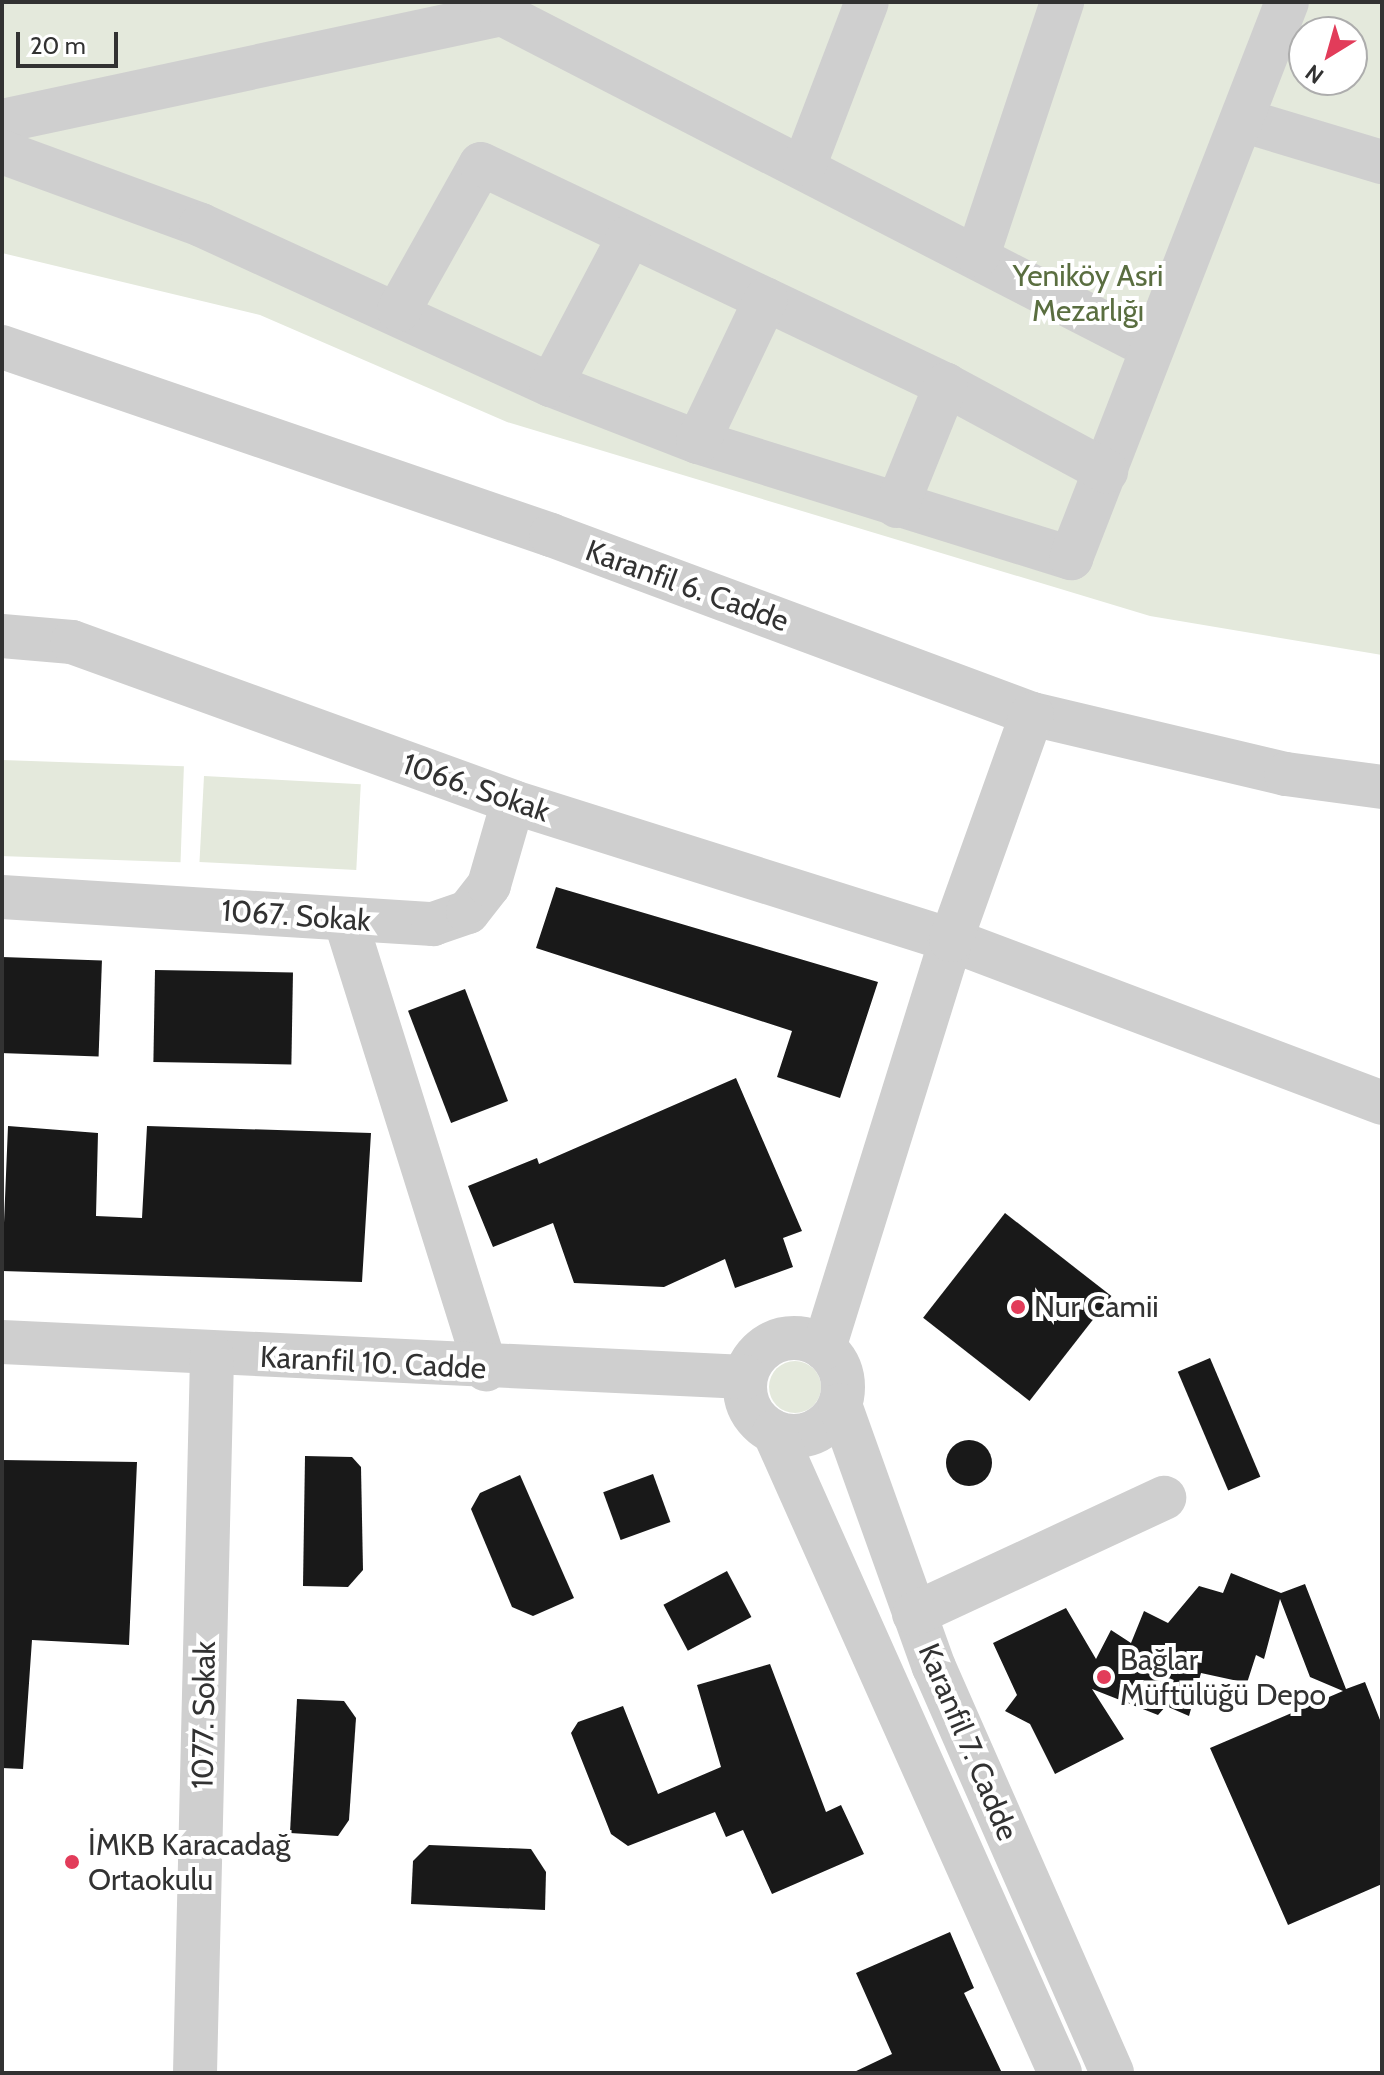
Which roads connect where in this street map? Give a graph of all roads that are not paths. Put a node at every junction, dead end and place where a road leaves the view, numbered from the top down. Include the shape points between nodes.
1 (555, 2) edge
2 (867, 2) edge
3 (1062, 2) edge
4 (1287, 2) edge
5 (502, 14) junction
6 (2, 121) edge
7 (1245, 121) junction
8 (2, 152) edge
9 (1382, 162) edge
10 (805, 164) junction
11 (629, 237) junction
12 (978, 255) junction
13 (766, 299) junction
14 (399, 310) junction
15 (2, 347) edge
16 (1152, 348) junction
17 (551, 385) junction
18 (946, 385) junction
19 (698, 442) junction
20 (1106, 471) junction
21 (897, 506) junction
22 (2, 636) edge
23 (1032, 714) junction
24 (1382, 787) edge
25 (513, 802) junction
26 (2, 897) edge
27 (345, 919) junction
28 (951, 940) junction
29 (1382, 1103) edge
30 (2, 1342) edge
31 (824, 1348) junction
32 (212, 1356) junction
33 (486, 1369) junction
34 (745, 1377) junction
35 (840, 1405) junction
36 (774, 1432) junction
37 (1164, 1498) dead end
38 (914, 1614) junction
39 (195, 2073) edge
40 (1060, 2073) edge
41 (1112, 2073) edge

1 - 5 street
2 - 10 street
3 - 12 street
4 - 7 street
5 - 6 street
5 - 10 street
7 - 9 street
7 - 16 street
8 - 14 street via 201,225
10 - 12 street
11 - 13 street
11 - 14 street via 481,164
11 - 17 street
12 - 16 street
13 - 18 street
13 - 19 street
14 - 17 street
15 - 23 street, Karanfil 6. Cadde via 551,535
16 - 20 street
17 - 19 street
18 - 20 street
18 - 21 street
19 - 21 street
20 - 21 street via 1071,558
22 - 25 street, 1066. Sokak via 72,642
23 - 24 street, Karanfil 6. Cadde via 1286,774
23 - 28 street
25 - 27 street, 1067. Sokak via 489,885 468,912 433,924
25 - 28 street, 1066. Sokak
26 - 27 street, 1067. Sokak
27 - 33 street
28 - 29 street, 1066. Sokak
28 - 31 street
30 - 32 street, Karanfil 10. Cadde
31 - 34 street via 777,1340 762,1348
31 - 35 street via 842,1374
32 - 33 street, Karanfil 10. Cadde
32 - 39 street, 1077. Sokak
33 - 34 street, Karanfil 10. Cadde
34 - 36 street via 750,1410
35 - 36 street via 820,1429
35 - 38 street, Karanfil 7. Cadde
36 - 40 street, Karanfil 7. Cadde
37 - 38 street
38 - 41 street, Karanfil 7. Cadde

